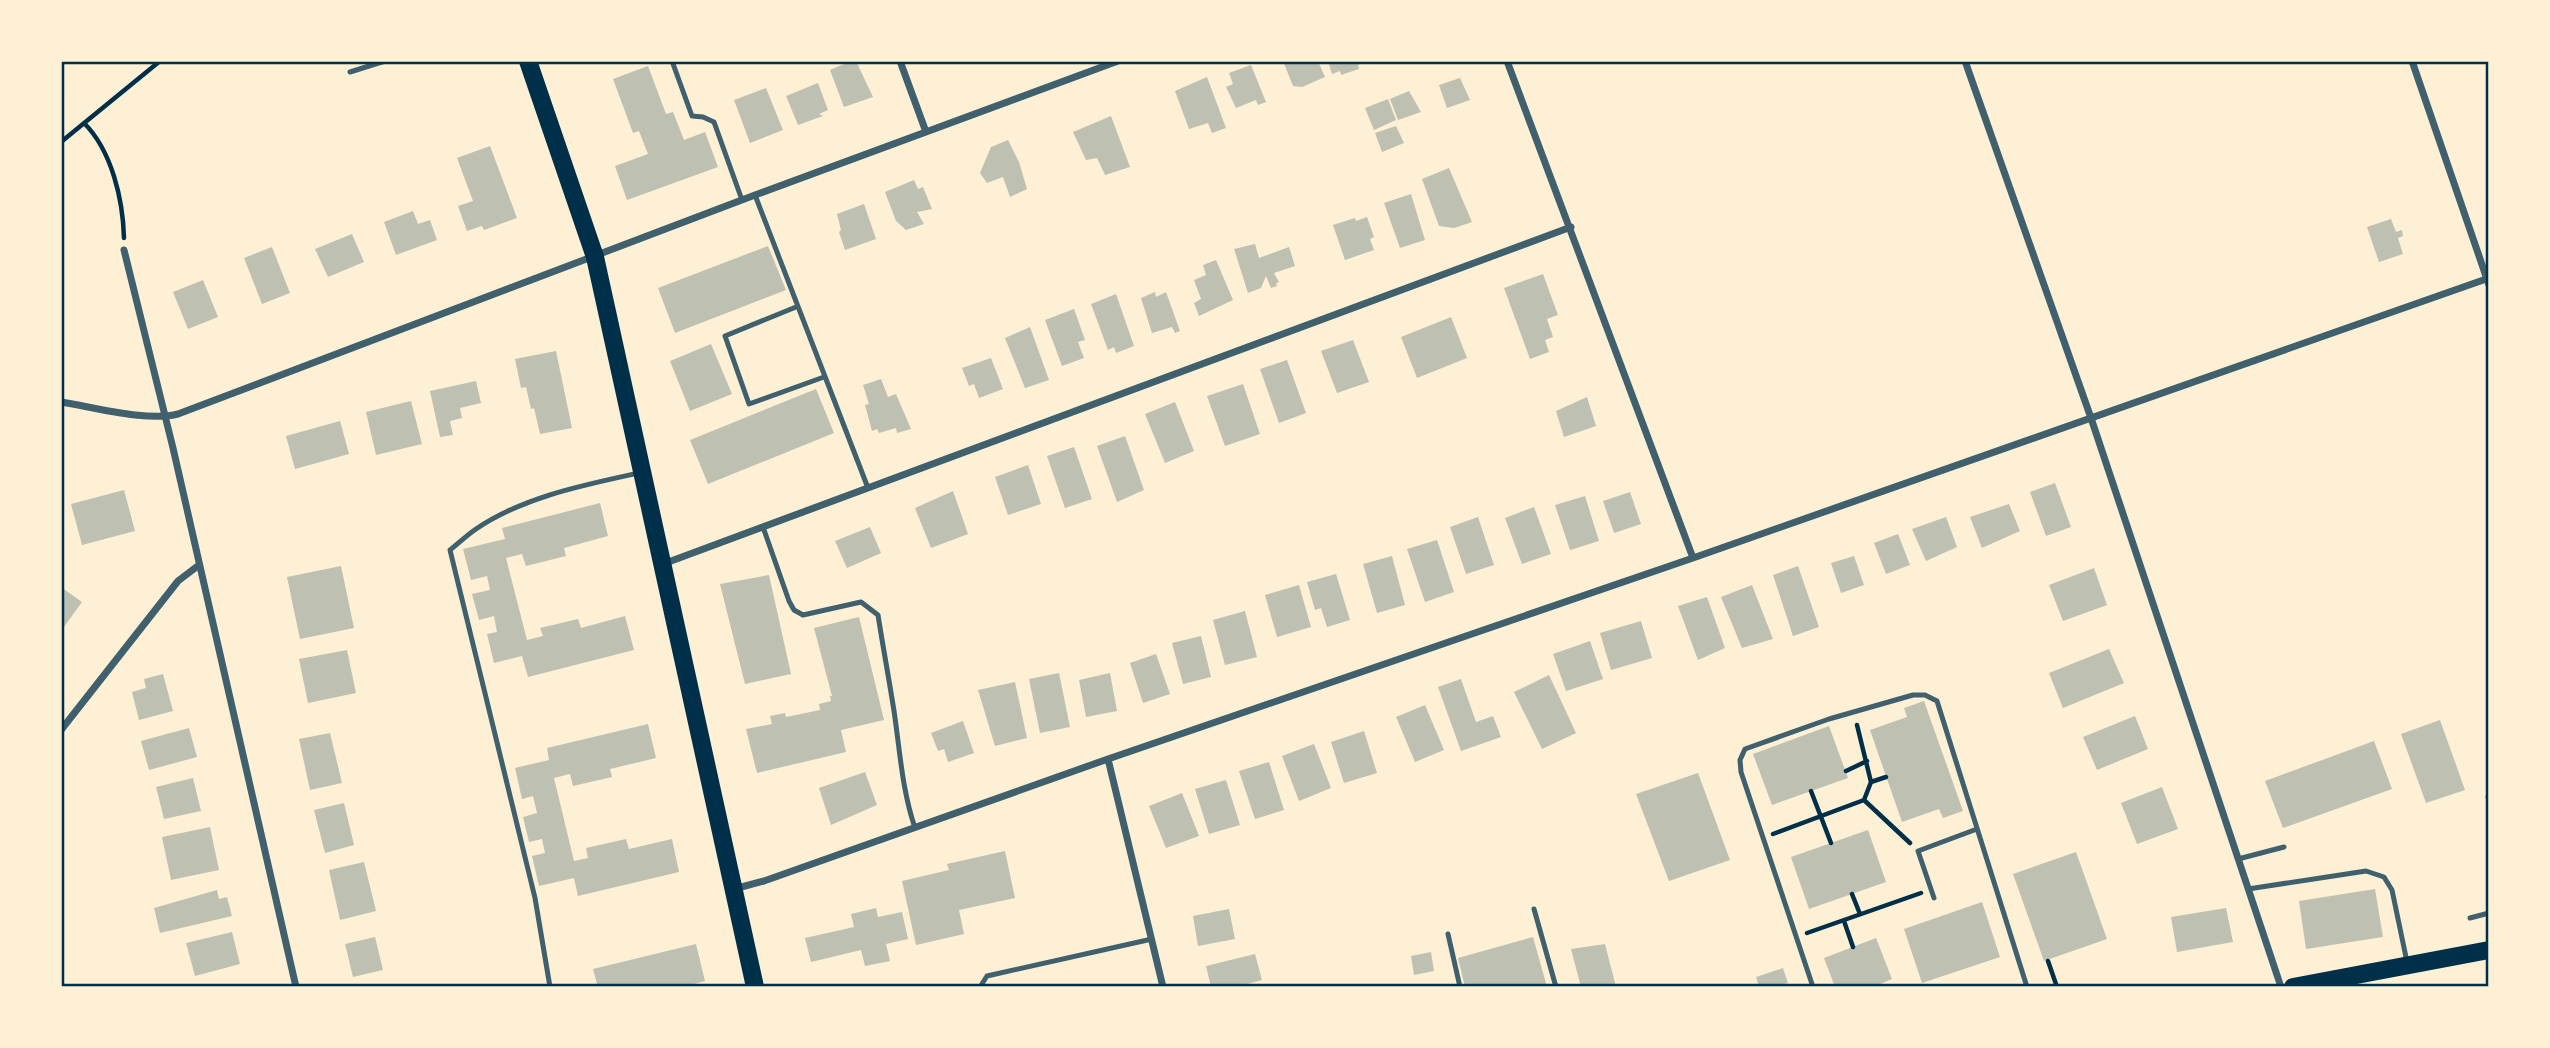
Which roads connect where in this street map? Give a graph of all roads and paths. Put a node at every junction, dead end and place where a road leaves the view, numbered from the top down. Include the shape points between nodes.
1 (160, 61) edge
2 (385, 61) edge
3 (528, 61) edge
4 (672, 61) edge
5 (900, 61) edge
6 (1118, 61) edge
7 (1507, 61) edge
8 (1965, 61) edge
9 (2412, 61) edge
10 (350, 72) dead end
11 (84, 123) junction
12 (926, 132) junction
13 (61, 142) edge
14 (755, 195) junction
15 (742, 200) junction
16 (1570, 227) junction
17 (124, 250) joint
18 (595, 257) junction
19 (2488, 281) edge
20 (796, 307) junction
21 (824, 377) junction
22 (61, 402) edge
23 (166, 417) junction
24 (2091, 418) junction
25 (642, 473) junction
26 (868, 488) junction
27 (763, 527) junction
28 (1693, 558) junction
29 (663, 564) junction
30 (199, 565) junction
31 (1853, 712) junction
32 (61, 730) edge
33 (1108, 759) junction
34 (1867, 761) junction
35 (1846, 771) dead end
36 (1886, 777) dead end
37 (1871, 782) junction
38 (1811, 791) dead end
39 (1864, 800) junction
40 (1821, 817) junction
41 (915, 828) junction
42 (1977, 829) junction
43 (1763, 838) junction
44 (1831, 843) dead end
45 (2284, 847) dead end
46 (1919, 851) junction
47 (2238, 859) junction
48 (733, 889) junction
49 (2248, 889) junction
50 (1931, 890) junction
51 (1852, 894) dead end
52 (1934, 898) dead end
53 (1534, 909) dead end
54 (2489, 913) edge
55 (1860, 914) junction
56 (2470, 918) dead end
57 (1844, 921) junction
58 (1448, 934) dead end
59 (1796, 936) junction
60 (1152, 939) junction
61 (1853, 947) dead end
62 (2489, 950) edge
63 (2048, 961) dead end
64 (2408, 965) junction
65 (296, 987) edge
66 (550, 987) edge
67 (755, 987) edge
68 (980, 987) edge
69 (1163, 987) edge
70 (1460, 987) edge
71 (1556, 987) edge
72 (1813, 987) edge
73 (2027, 987) edge
74 (2057, 987) edge
75 (2281, 987) edge
76 (2293, 987) edge

1 - 11 path
2 - 10 lane
3 - 18 main road
4 - 15 lane via 692,116 714,122
5 - 12 street
6 - 12 street
7 - 16 street
8 - 24 street
9 - 19 street
11 - 13 path
11 - 17 path via 97,136 114,180
12 - 14 street
14 - 15 street
14 - 20 lane
15 - 18 street
16 - 26 street
16 - 28 street
17 - 23 street
18 - 23 street
18 - 25 main road
19 - 24 street
20 - 21 lane
20 - 21 lane via 725,336 749,404
21 - 26 lane
22 - 23 street
23 - 30 street
24 - 28 street
24 - 47 street
25 - 29 main road
25 - 66 lane via 565,490 519,507 476,529 450,550 535,898
26 - 27 street
27 - 29 street
27 - 41 lane via 794,610 803,615 861,602 878,615 898,752
28 - 33 street
29 - 48 main road
30 - 32 street via 178,581
30 - 65 street
31 - 34 path
31 - 42 lane via 1913,695 1937,701
31 - 43 lane via 1745,749 1741,772
33 - 41 street
33 - 60 street
34 - 35 path
34 - 37 path
36 - 37 path
37 - 39 path
38 - 40 path
39 - 40 path
39 - 46 path
40 - 43 path
40 - 44 path
41 - 48 street
42 - 46 lane
42 - 73 lane
43 - 59 lane
45 - 47 lane
46 - 50 lane
47 - 49 street
48 - 67 main road
49 - 64 lane via 2366,871 2385,877
49 - 75 street
50 - 52 lane
50 - 55 path
51 - 55 path
53 - 71 lane
54 - 56 lane
55 - 57 path
57 - 59 path
57 - 61 path
58 - 70 lane
59 - 72 lane
60 - 68 lane via 987,976
60 - 69 street
62 - 64 main road
63 - 74 path
64 - 76 main road

